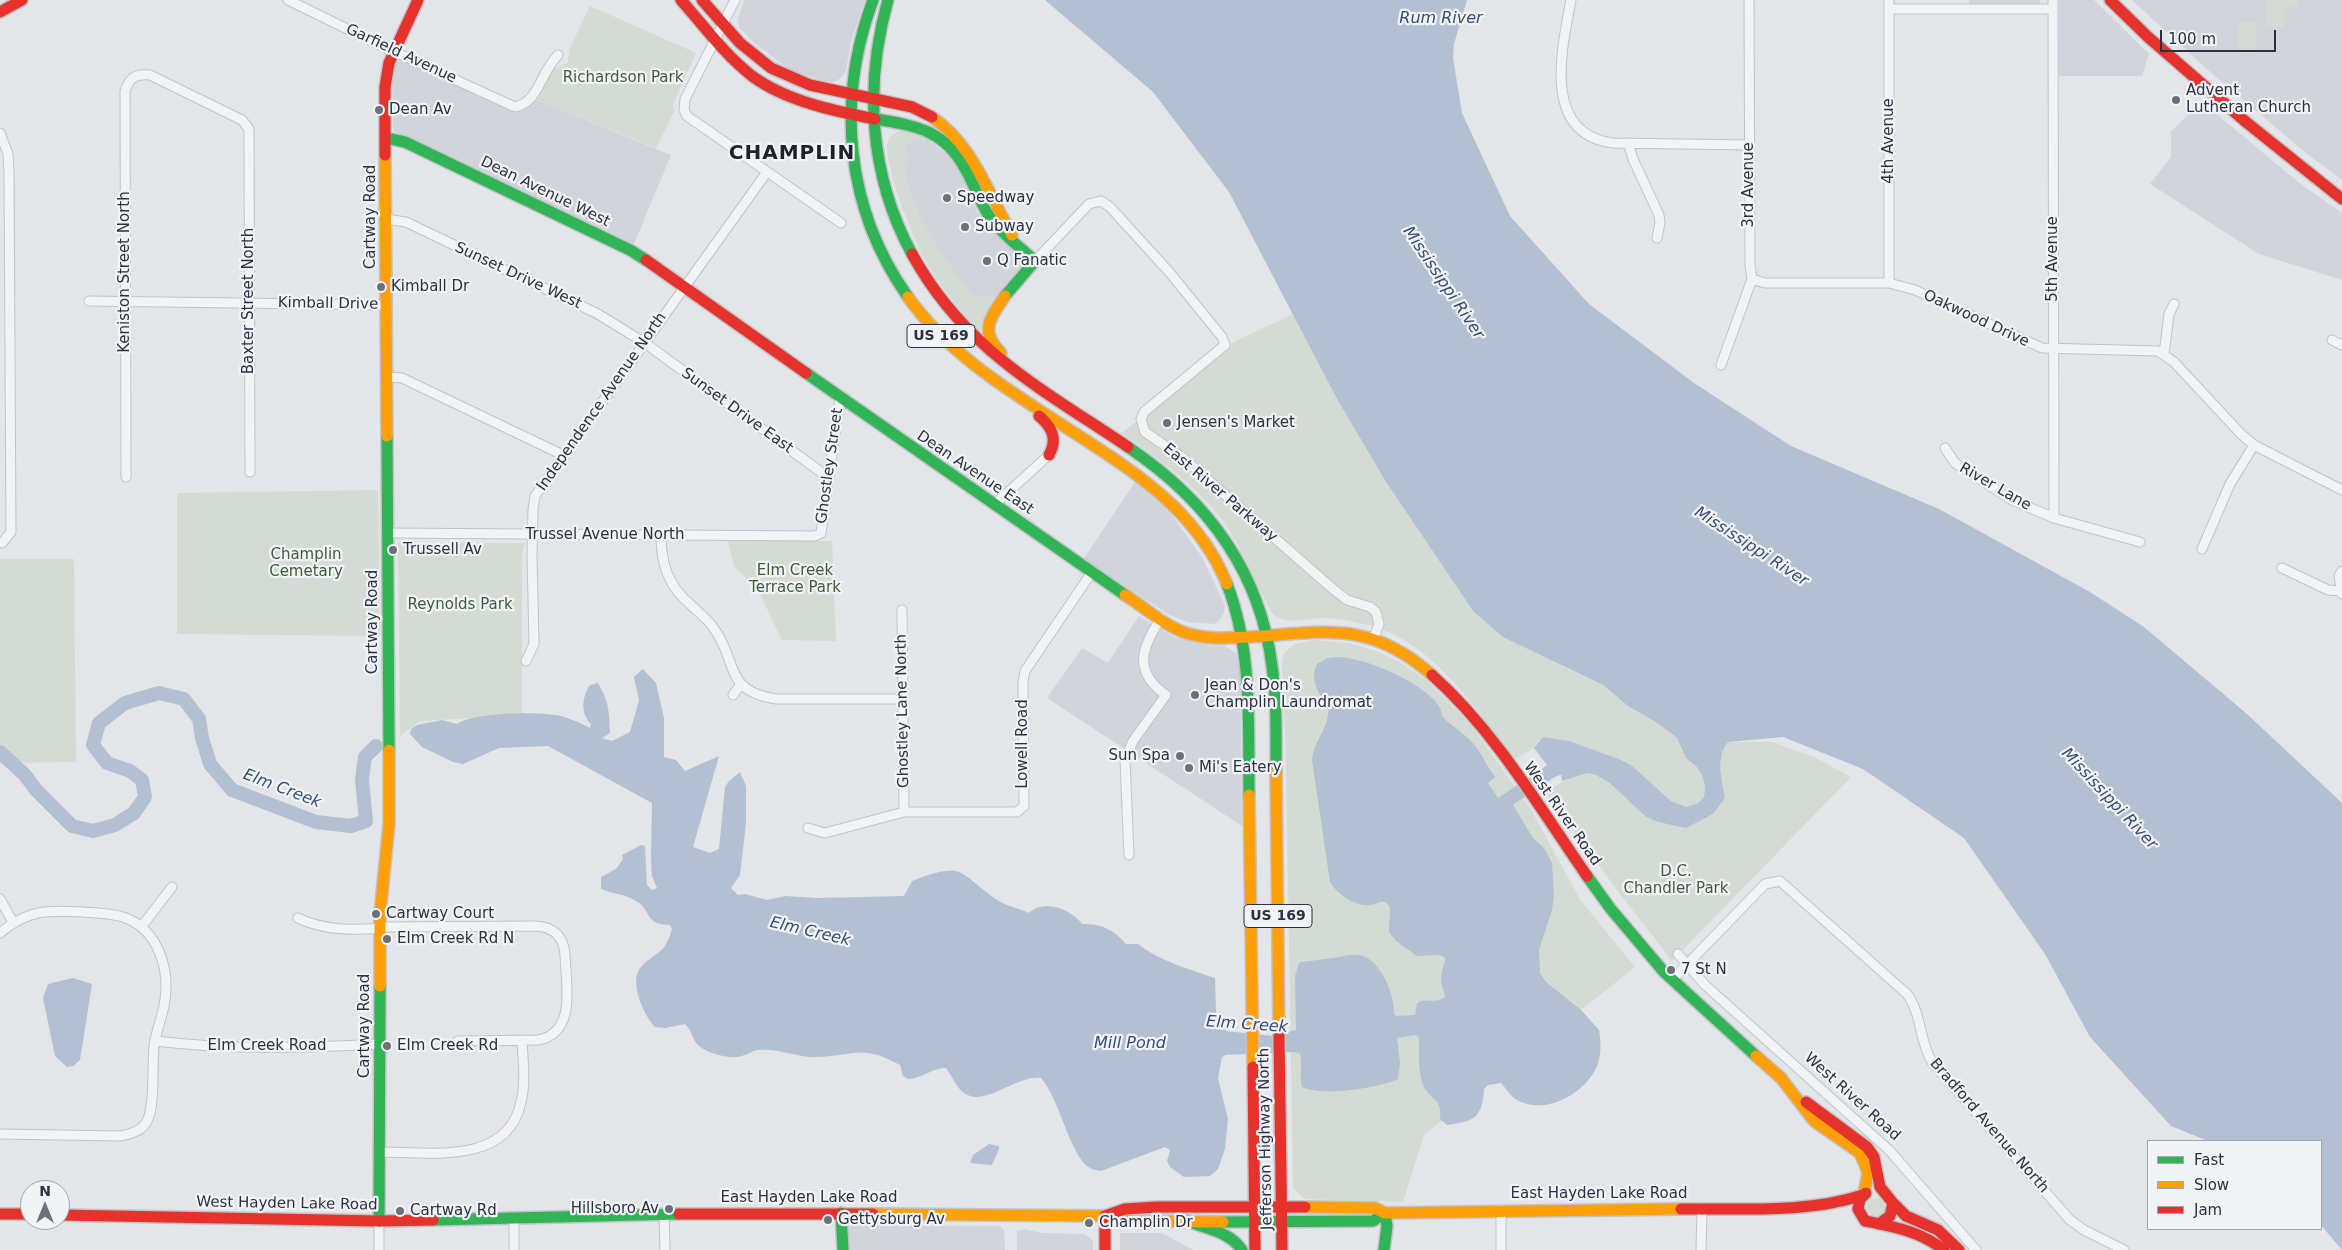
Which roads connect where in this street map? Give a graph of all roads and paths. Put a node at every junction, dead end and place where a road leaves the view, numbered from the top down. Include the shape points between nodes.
1 (22, 0) edge
2 (288, 0) edge
3 (418, 0) edge
4 (681, 0) edge
5 (702, 0) edge
6 (735, 0) edge
7 (873, 0) edge
8 (888, 0) edge
9 (1571, 0) edge
10 (1750, 0) edge
11 (2110, 0) edge
12 (2053, 4) edge
13 (1889, 5) edge
14 (0, 12) edge
15 (723, 23) junction
16 (716, 39) junction
17 (394, 51) junction
18 (558, 55) dead end
19 (139, 74) joint
20 (850, 94) junction
21 (873, 98) junction
22 (849, 112) junction
23 (874, 118) junction
24 (0, 133) edge
25 (386, 138) junction
26 (1628, 143) junction
27 (1749, 145) junction
28 (767, 172) junction
29 (2342, 199) edge
30 (386, 219) junction
31 (841, 223) dead end
32 (1657, 238) dead end
33 (1016, 242) junction
34 (1035, 261) junction
35 (1752, 279) junction
36 (1888, 283) junction
37 (684, 286) junction
38 (0, 299) edge
39 (10, 299) junction
40 (89, 301) dead end
41 (126, 301) junction
42 (250, 304) junction
43 (2174, 304) dead end
44 (387, 305) junction
45 (2332, 340) dead end
46 (645, 343) junction
47 (2342, 346) edge
48 (2053, 349) junction
49 (2164, 354) junction
50 (973, 364) junction
51 (1721, 365) dead end
52 (387, 377) junction
53 (840, 398) junction
54 (1063, 404) junction
55 (2254, 445) junction
56 (1945, 448) dead end
57 (1049, 455) joint
58 (565, 456) junction
59 (250, 472) dead end
60 (126, 477) dead end
61 (829, 478) junction
62 (2342, 490) edge
63 (995, 504) junction
64 (2054, 518) junction
65 (821, 533) joint
66 (388, 534) junction
67 (533, 534) junction
68 (661, 534) junction
69 (2140, 542) dead end
70 (2, 543) dead end
71 (2202, 549) dead end
72 (2282, 568) dead end
73 (2342, 571) edge
74 (1092, 572) junction
75 (2341, 592) edge
76 (902, 610) dead end
77 (1161, 618) junction
78 (1268, 635) junction
79 (1243, 637) junction
80 (1374, 638) junction
81 (526, 661) dead end
82 (741, 684) junction
83 (733, 695) dead end
84 (903, 699) junction
85 (904, 812) junction
86 (808, 828) dead end
87 (1129, 855) dead end
88 (172, 887) dead end
89 (0, 899) edge
90 (298, 918) dead end
91 (13, 922) junction
92 (142, 926) junction
93 (380, 928) junction
94 (0, 933) edge
95 (1678, 954) dead end
96 (1687, 967) junction
97 (1672, 980) junction
98 (522, 1040) junction
99 (155, 1041) junction
100 (458, 1041) dead end
101 (380, 1044) junction
102 (1794, 1093) junction
103 (0, 1134) edge
104 (379, 1152) junction
105 (1863, 1194) junction
106 (1890, 1198) junction
107 (1255, 1206) junction
108 (1813, 1207) junction
109 (1281, 1208) junction
110 (1702, 1208) junction
111 (1501, 1210) junction
112 (841, 1213) junction
113 (1385, 1213) junction
114 (0, 1214) edge
115 (20, 1214) edge
116 (664, 1214) junction
117 (70, 1215) edge
118 (1105, 1216) junction
119 (514, 1218) junction
120 (1862, 1218) junction
121 (379, 1221) junction
122 (1188, 1221) junction
123 (1255, 1221) junction
124 (1282, 1221) junction
125 (1879, 1224) junction
126 (379, 1250) edge
127 (514, 1250) edge
128 (665, 1250) edge
129 (843, 1250) edge
130 (1105, 1250) edge
131 (1242, 1250) edge
132 (1255, 1250) edge
133 (1282, 1250) edge
134 (1384, 1250) edge
135 (1501, 1250) edge
136 (1701, 1250) edge
137 (1944, 1250) edge
138 (1959, 1250) edge
139 (1976, 1250) edge
140 (2124, 1250) edge

1 - 14 main road
2 - 17 street, Garfield Avenue
3 - 17 main road, Cartway Road
4 - 16 main road
5 - 15 main road
6 - 15 street
7 - 20 main road, US 169 via 856,54
8 - 21 main road, US 169 via 878,38
9 - 26 street via 1560,64 1562,92 1568,110 1578,127 1593,138 1610,143
10 - 27 street, 3rd Avenue
11 - 29 main road via 2132,24 2303,171
12 - 13 street
12 - 48 street, 5th Avenue
13 - 36 street, 4th Avenue
15 - 16 street
15 - 20 main road via 752,55 783,75 811,86
16 - 22 main road via 756,78 771,88
16 - 28 street via 684,99 684,110 687,116
17 - 18 street, Garfield Avenue via 515,107 525,105 533,97 548,66
17 - 25 main road, Cartway Road via 386,75
19 - 41 street, Keniston Street North via 130,79 124,91
19 - 42 street, Baxter Street North via 150,74 242,120 249,129
20 - 21 main road
20 - 22 main road, US 169
21 - 23 main road, US 169
21 - 33 main road via 928,113 955,134 975,160 997,210
22 - 23 main road
22 - 50 main road, US 169 via 858,184 868,221 884,257 902,289 926,320
23 - 33 main road via 922,128 942,139 963,163 992,220
23 - 54 main road, US 169 via 879,163 890,201 906,242 927,280 950,312 979,342 1020,376
24 - 39 street via 8,154
25 - 30 main road, Cartway Road
25 - 37 main road, Dean Avenue West via 406,142 606,238
26 - 27 street
26 - 32 street via 1659,215
27 - 35 street, 3rd Avenue
28 - 31 street
28 - 37 street, Independence Avenue North
30 - 44 main road, Cartway Road
30 - 46 street, Sunset Drive West via 406,222 576,303
33 - 34 main road
34 - 54 main road via 988,321 988,336 1008,359 1051,388
34 - 80 street, East River Parkway via 1089,204 1104,202 1170,273 1225,341 1223,348 1144,412 1141,419 1145,432 1183,458 1341,595 1376,612 1379,624
35 - 36 street, Oakwood Drive via 1765,283
35 - 51 street, 3rd Avenue
36 - 48 street, Oakwood Drive via 1915,290 2030,344
37 - 46 street, Independence Avenue North
37 - 53 main road, Dean Avenue East
38 - 39 street
39 - 70 street via 12,532
40 - 41 street, Kimball Drive
41 - 42 street, Kimball Drive
41 - 60 street, Keniston Street North
42 - 44 street, Kimball Drive
42 - 59 street, Baxter Street North
43 - 49 street via 2169,314
44 - 52 main road, Cartway Road
45 - 47 street
46 - 58 street, Independence Avenue North
46 - 61 street, Sunset Drive East
48 - 49 street, Oakwood Drive via 2151,349
48 - 64 street, 5th Avenue
49 - 55 street
50 - 57 main road via 987,382 1047,422 1055,439
50 - 79 main road, US 169 via 1142,478 1176,508 1218,565 1234,601
52 - 58 street via 402,378
52 - 66 main road, Cartway Road
53 - 61 street, Ghostley Street
53 - 63 main road, Dean Avenue East
54 - 78 main road, Jefferson Highway North / US 169 via 1155,466 1198,504 1231,547 1246,575
55 - 62 street
55 - 71 street via 2230,484
56 - 64 street, River Lane via 1954,463 2012,500
57 - 63 street
58 - 67 street, Independence Avenue North via 535,496
61 - 65 street, Ghostley Street
63 - 74 main road, Dean Avenue East
64 - 69 street, River Lane
65 - 68 street, Trussel Avenue North via 814,536
66 - 67 street, Trussel Avenue North
66 - 93 main road, Cartway Road via 389,824
67 - 68 street, Trussel Avenue North
67 - 81 street, Independence Avenue North via 534,644
68 - 82 street via 668,579 678,594 715,630 731,669
72 - 75 street via 2328,590
73 - 75 street via 2339,576
74 - 77 main road, Dean Avenue East
74 - 85 street, Lowell Road via 1025,671 1022,682 1024,806 1017,812
76 - 84 street, Ghostley Lane North
77 - 79 main road, Dean Avenue East via 1186,633 1200,637
77 - 87 street via 1147,641 1143,657 1149,679 1166,694 1133,741 1126,762
78 - 79 main road, Dean Avenue East
78 - 80 main road, West River Road via 1323,630
78 - 109 main road, Jefferson Highway North / US 169 via 1274,684
79 - 107 main road, Jefferson Highway North / US 169 via 1248,700
80 - 97 main road, West River Road via 1400,650 1434,675 1471,713 1610,908
82 - 83 street
82 - 84 street via 764,697 776,699
84 - 85 street, Ghostley Lane North
85 - 86 street, Lowell Road via 825,833
88 - 92 street
89 - 91 street
90 - 93 street via 325,927
91 - 92 street via 36,912 54,910 123,917
91 - 94 street
92 - 99 street via 154,941 162,961 165,982 164,1005
93 - 98 street via 536,926 551,929 559,935 565,947 565,1020 547,1038
93 - 101 main road, Cartway Road
95 - 96 street, West River Road
96 - 97 street
96 - 139 street, West River Road via 1884,1145
96 - 140 street, Bradford Avenue North via 1765,884 1780,882 1906,994 1917,1011 1926,1052 1932,1062 2070,1220
97 - 102 main road, West River Road
98 - 100 street
98 - 104 street via 522,1102 518,1116 500,1138 488,1146 460,1152
99 - 101 street, Elm Creek Road via 191,1046 293,1048
99 - 103 street via 148,1119 136,1133 121,1136
101 - 104 main road, Cartway Road
102 - 105 main road, West River Road via 1814,1121 1855,1149 1864,1159 1868,1172
102 - 106 main road, West River Road via 1863,1142 1874,1157 1879,1183
104 - 121 main road, Cartway Road
105 - 106 main road via 1874,1190
105 - 108 main road, East Hayden Lake Road via 1839,1203
105 - 120 main road via 1858,1209
106 - 125 main road via 1890,1216
106 - 138 main road, West River Road via 1906,1216 1938,1230
107 - 109 main road, East Hayden Lake Road
107 - 118 main road, East Hayden Lake Road via 1125,1209
107 - 123 main road, Jefferson Highway North / US 169
108 - 110 main road, East Hayden Lake Road
108 - 120 main road, East Hayden Lake Road via 1851,1212
109 - 113 main road, East Hayden Lake Road via 1375,1208
109 - 124 main road, Jefferson Highway North / US 169
110 - 111 main road, East Hayden Lake Road
110 - 136 street
111 - 113 main road, East Hayden Lake Road
111 - 135 street
112 - 116 main road, East Hayden Lake Road
112 - 118 main road, East Hayden Lake Road
112 - 129 main road
113 - 124 main road, East Hayden Lake Road via 1373,1221
113 - 134 main road
114 - 115 main road
116 - 119 main road, East Hayden Lake Road
116 - 128 street
117 - 121 main road, West Hayden Lake Road
118 - 122 main road, East Hayden Lake Road via 1133,1221
118 - 130 main road
119 - 121 main road, West Hayden Lake Road
119 - 127 street
120 - 125 main road via 1869,1224
121 - 126 street, Cartway Road
122 - 123 main road, East Hayden Lake Road
122 - 131 main road via 1227,1234
123 - 124 main road, East Hayden Lake Road
123 - 132 main road, Jefferson Highway North / US 169
124 - 133 main road, Jefferson Highway North / US 169
125 - 137 main road via 1910,1230

